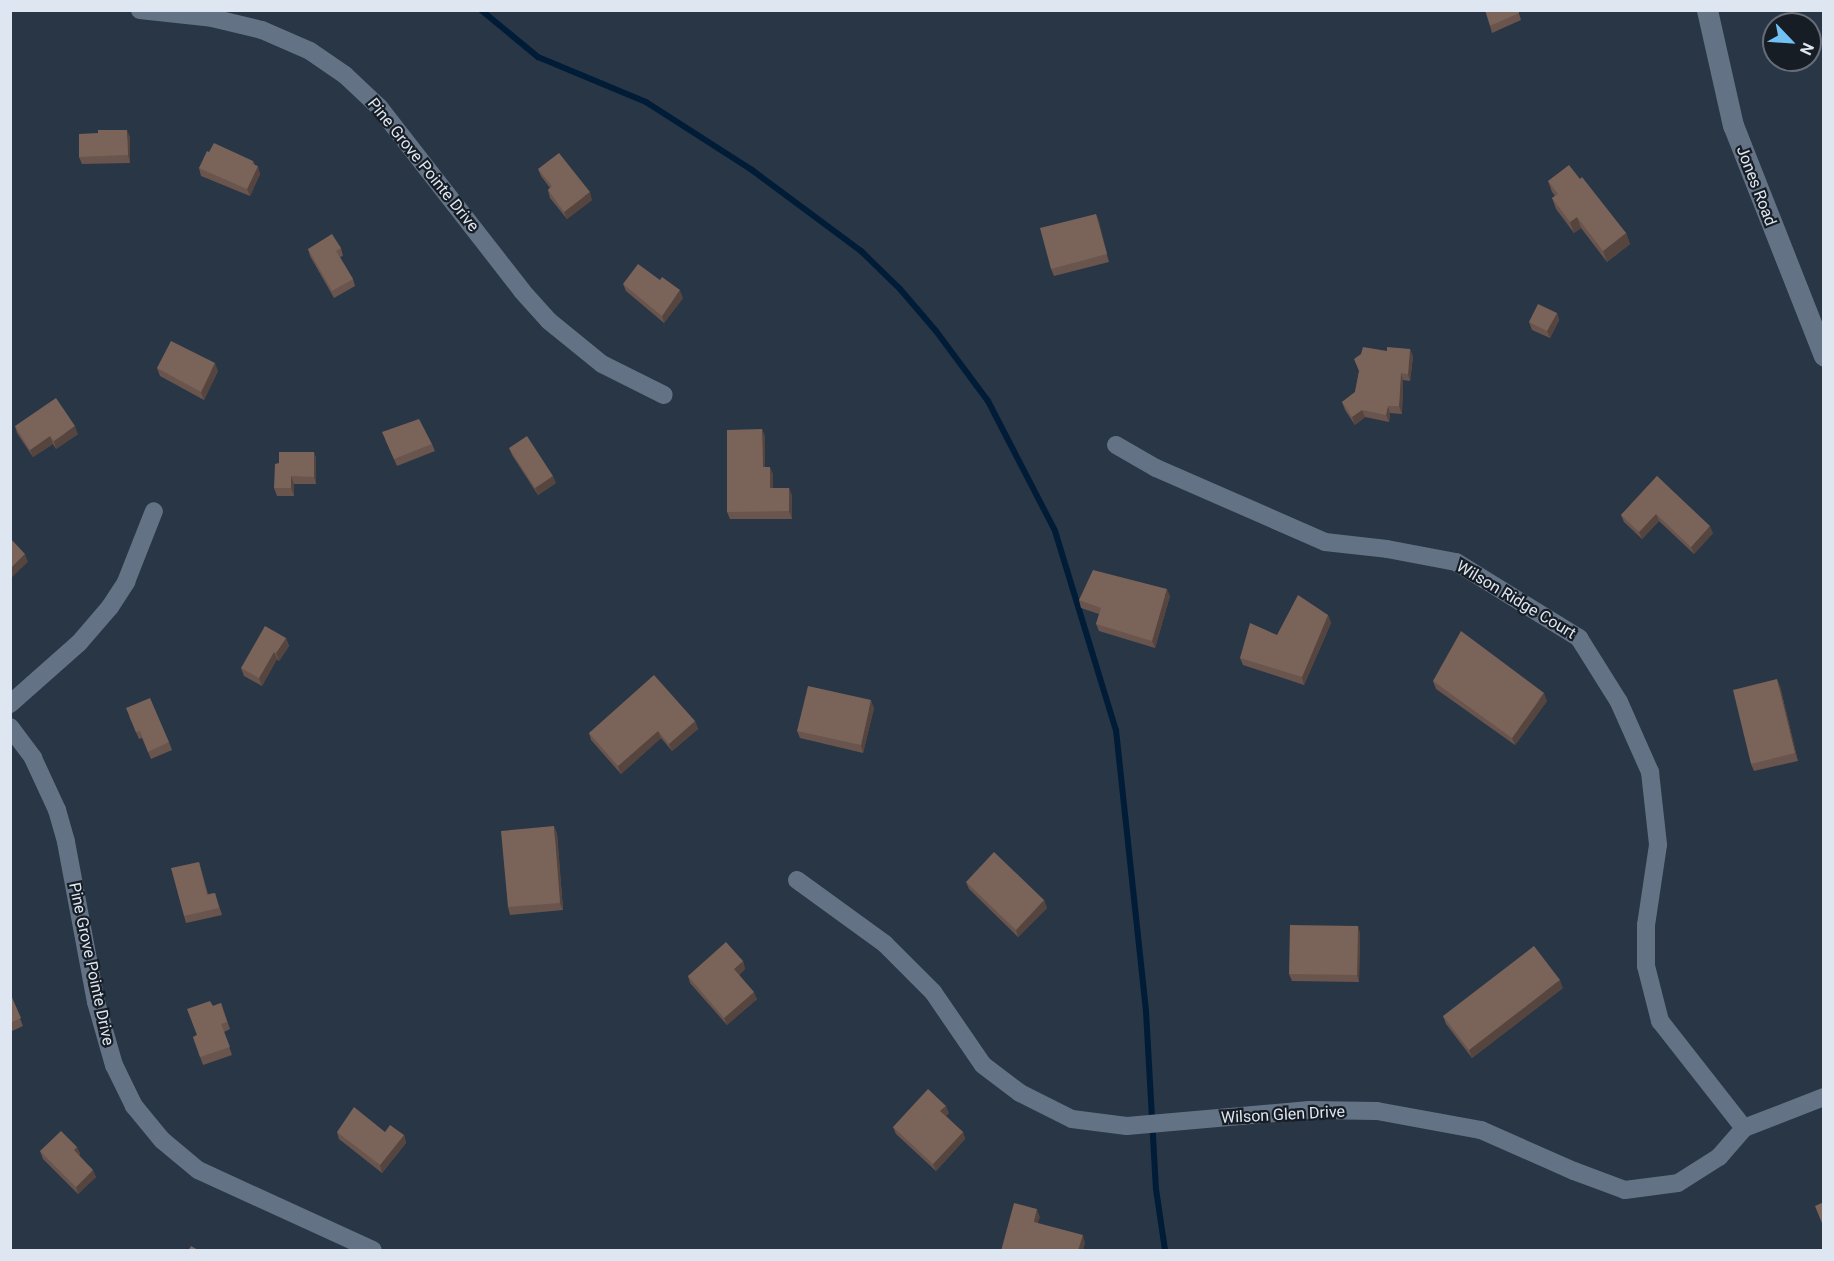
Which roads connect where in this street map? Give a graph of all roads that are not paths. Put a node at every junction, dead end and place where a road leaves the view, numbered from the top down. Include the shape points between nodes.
1 (140, 10) edge
2 (1707, 10) edge
3 (1824, 356) edge
4 (664, 395) dead end
5 (1116, 445) dead end
6 (154, 511) dead end
7 (10, 704) edge
8 (10, 727) edge
9 (797, 880) dead end
10 (1824, 1097) edge
11 (1744, 1128) junction
12 (373, 1251) edge

1 - 4 street, Pine Grove Pointe Drive via 212,18 262,30 310,51 345,75 379,107 549,321 602,364
2 - 3 street, Jones Road via 1733,125
5 - 11 street, Wilson Ridge Court via 1156,468 1325,542 1456,562 1579,638 1620,702 1650,772 1658,845 1646,925 1646,966 1660,1021
6 - 7 street via 130,573 110,607 79,643
8 - 12 street, Pine Grove Pointe Drive via 33,758 57,810 96,1002 114,1065 134,1106 162,1140 198,1170
9 - 11 street, Wilson Glen Drive via 885,944 933,992 983,1065 1020,1093 1072,1119 1127,1126 1309,1110 1377,1112 1481,1130 1625,1190 1678,1183 1719,1156
10 - 11 street, Wilson Glen Drive

